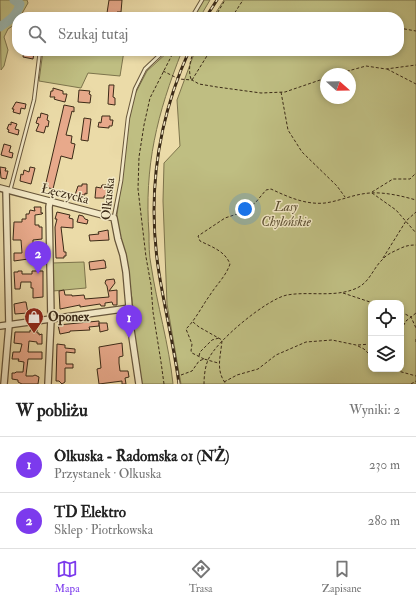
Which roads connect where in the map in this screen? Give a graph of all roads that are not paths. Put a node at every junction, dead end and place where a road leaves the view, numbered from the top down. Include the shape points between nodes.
1 (202, 0) edge
2 (195, 12) edge
3 (39, 56) edge
4 (159, 56) edge
5 (5, 190) edge
6 (50, 201) junction
7 (114, 218) junction
8 (130, 308) junction
9 (51, 319) junction
10 (9, 325) junction
11 (0, 326) edge
12 (4, 384) edge
13 (48, 384) edge
14 (139, 384) edge

1 - 2 lane
3 - 5 lane via 34,100
4 - 7 lane, Olkuska via 145,69 135,89 128,118
5 - 6 street, Łęczycka
5 - 10 street
6 - 7 street, Łęczycka
6 - 9 street
7 - 8 street, Olkuska via 124,261
8 - 9 street
8 - 14 street, Olkuska
9 - 10 street
9 - 13 street
10 - 11 street
10 - 12 street

